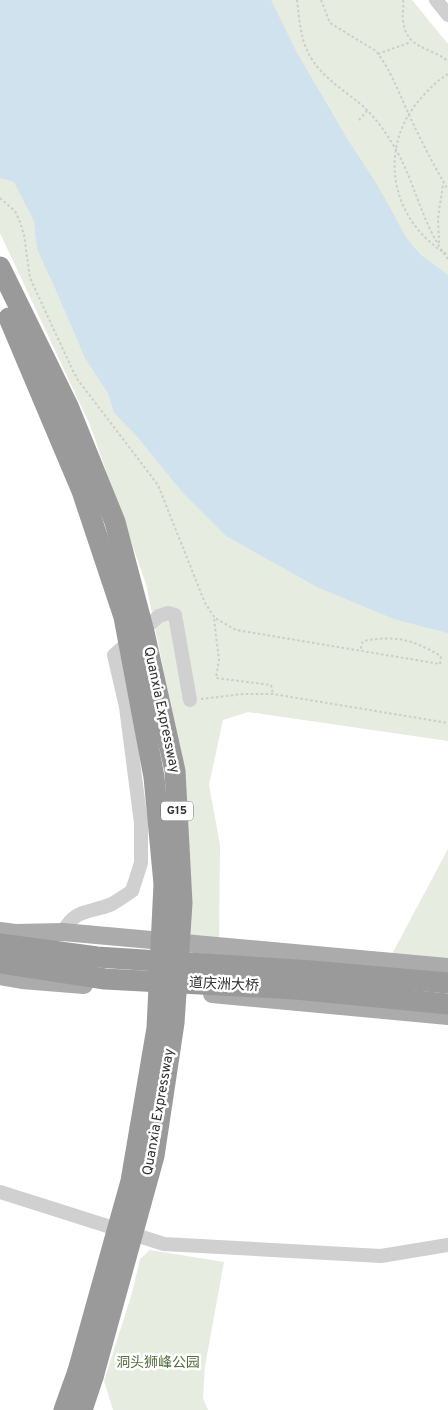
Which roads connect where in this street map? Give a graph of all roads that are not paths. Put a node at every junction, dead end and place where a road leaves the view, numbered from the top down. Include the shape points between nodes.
1 (436, 0) edge
2 (448, 15) edge
3 (0, 267) edge
4 (0, 300) edge
5 (190, 700) road end
6 (0, 931) edge
7 (64, 932) junction
8 (0, 944) edge
9 (0, 963) edge
10 (448, 967) edge
11 (0, 976) edge
12 (448, 983) edge
13 (448, 1004) edge
14 (448, 1016) edge
15 (0, 1192) edge
16 (448, 1245) edge
17 (86, 1374) junction
18 (64, 1410) edge
19 (82, 1410) edge

1 - 2 street
3 - 17 highway, Quanxia Expressway / G15, bridge via 68,406 115,522 175,771 182,903 174,1023 154,1156
4 - 17 highway, Quanxia Expressway / G15, bridge via 82,491 124,617 154,778 164,884 157,1028 132,1181
5 - 7 street via 175,615 168,613 159,616 114,655 126,706 141,823 141,863 132,891 112,904 75,916
6 - 7 main road
7 - 10 main road
8 - 12 highway, 道庆洲大桥, bridge via 97,957
9 - 13 highway, 道庆洲大桥, bridge via 105,979 296,989
11 - 14 main road
15 - 16 street via 164,1244 381,1256
17 - 18 highway, Quanxia Expressway / G15
17 - 19 highway, Quanxia Expressway / G15

